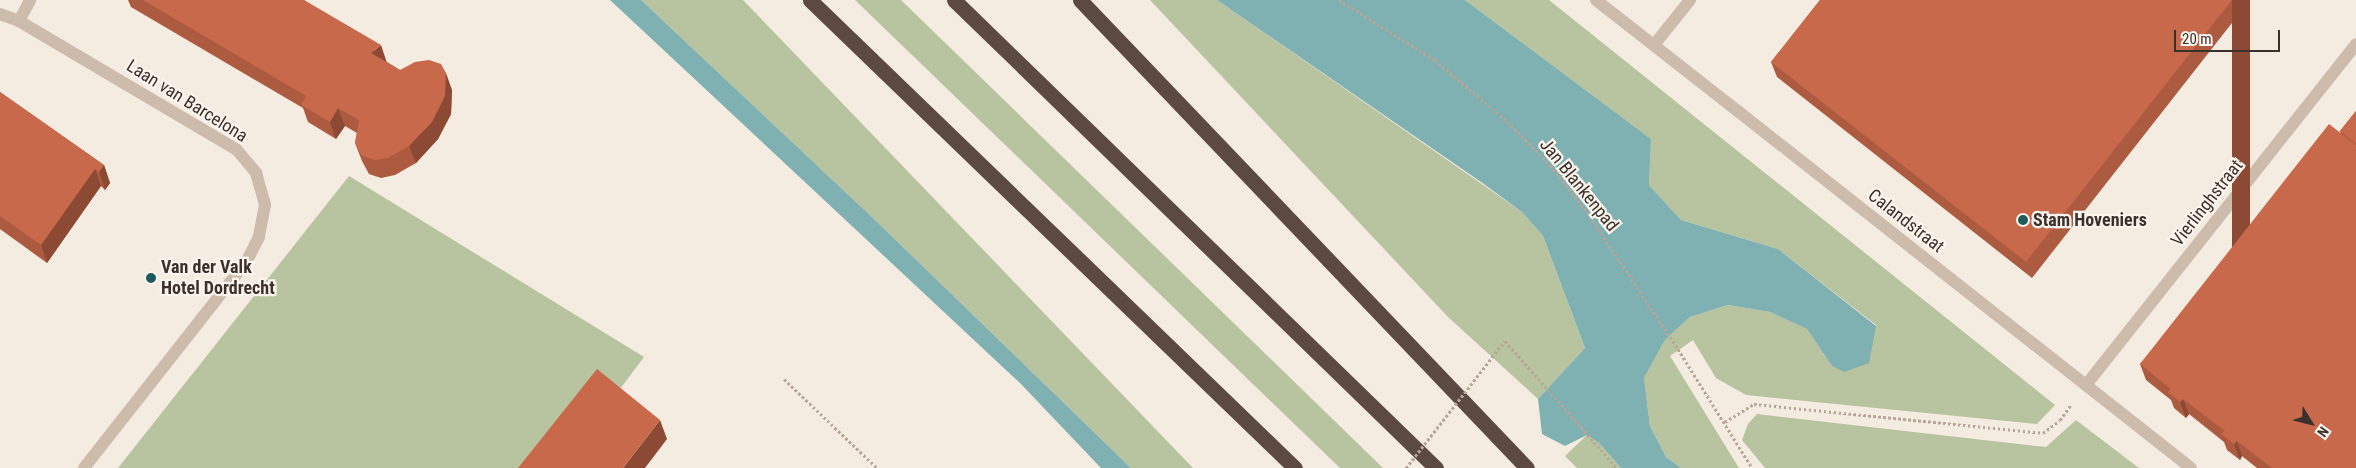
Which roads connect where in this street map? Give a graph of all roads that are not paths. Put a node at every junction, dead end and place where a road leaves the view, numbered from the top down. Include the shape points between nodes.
1 (30, 0) edge
2 (810, 0) edge
3 (954, 0) edge
4 (1080, 0) edge
5 (1690, 0) edge
6 (1598, 1) edge
7 (0, 14) edge
8 (19, 21) junction
9 (2356, 44) edge
10 (1654, 45) junction
11 (2086, 384) junction
12 (84, 468) edge
13 (1295, 468) edge
14 (1436, 468) edge
15 (1527, 468) edge
16 (2191, 468) edge

1 - 8 street
2 - 13 highway
3 - 14 highway
4 - 15 highway
5 - 10 street
6 - 10 street, Calandstraat
7 - 8 street, Laan van Barcelona
8 - 12 street, Laan van Barcelona via 237,150 256,173 265,205 259,237 246,262
9 - 11 street, Vierlinghstraat
10 - 11 street, Calandstraat
11 - 16 street, Calandstraat

